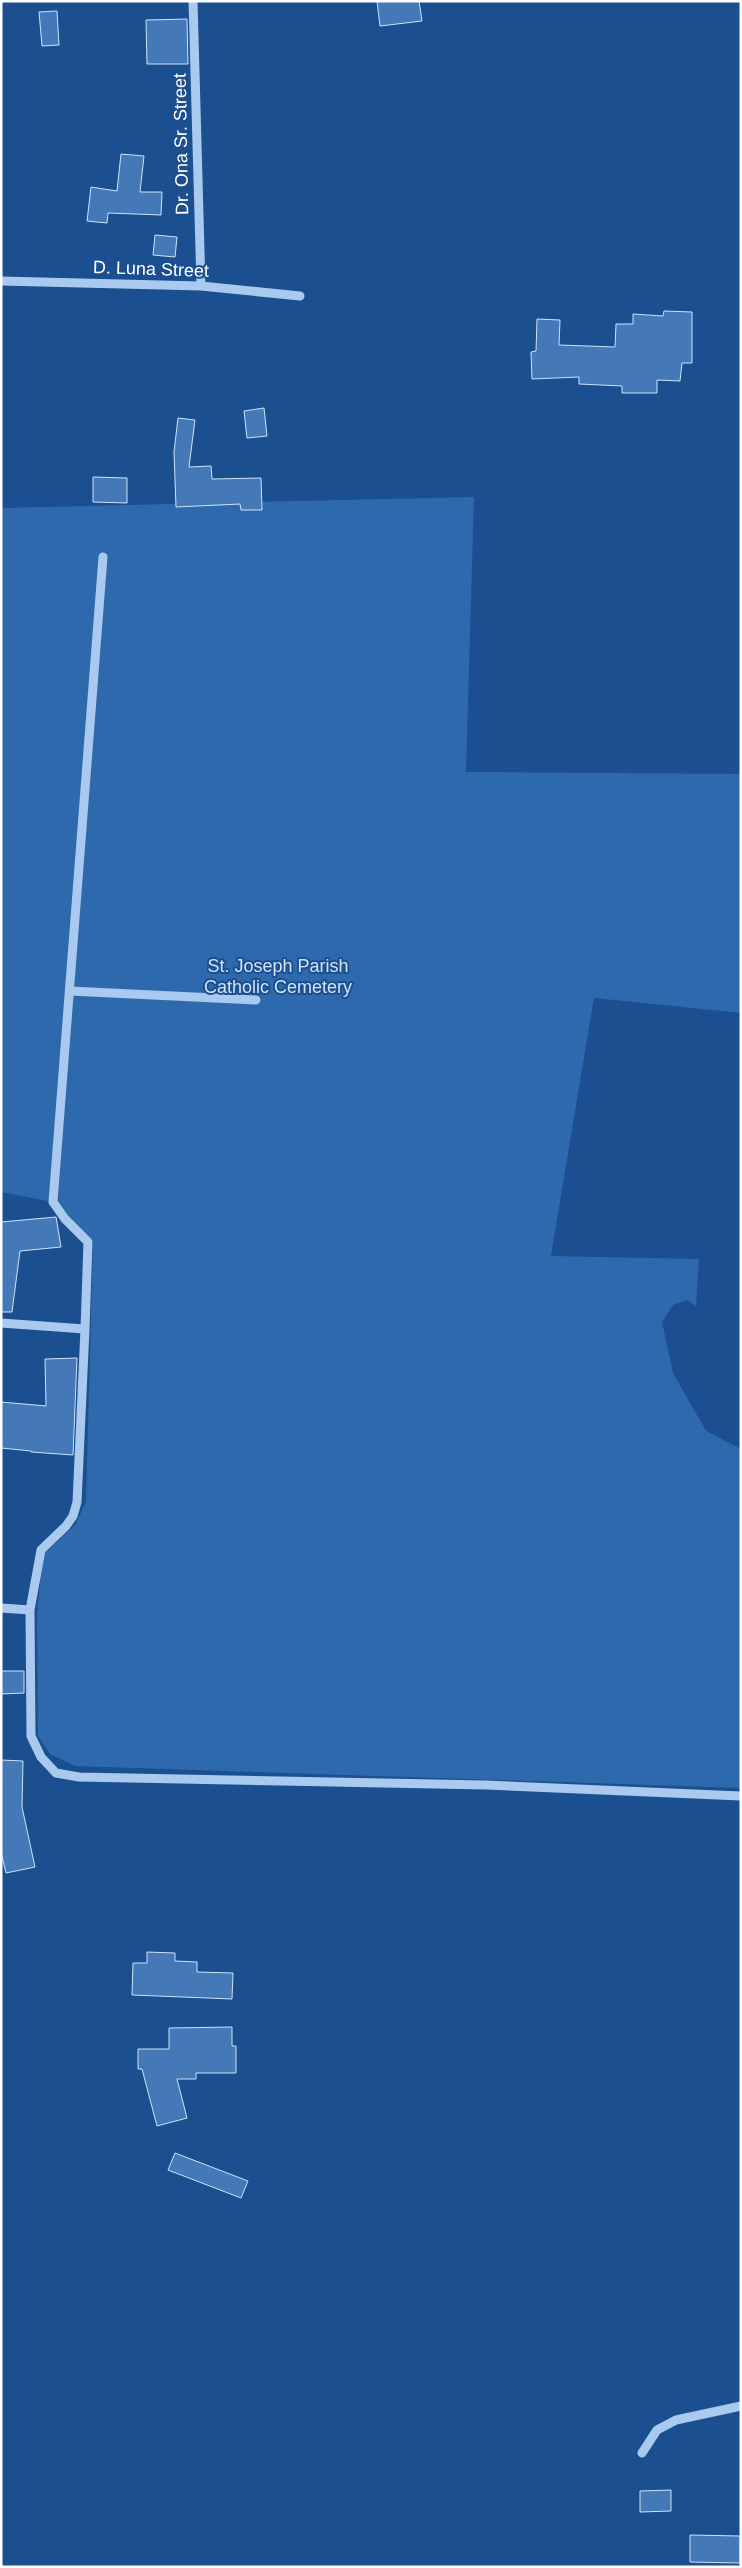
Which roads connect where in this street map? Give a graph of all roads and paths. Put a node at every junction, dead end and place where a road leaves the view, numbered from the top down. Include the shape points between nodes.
1 (194, 1) edge
2 (1, 281) edge
3 (201, 286) junction
4 (300, 296) dead end
5 (103, 557) dead end
6 (70, 991) junction
7 (256, 1000) dead end
8 (1, 1323) edge
9 (85, 1329) junction
10 (1, 1608) edge
11 (30, 1610) junction
12 (741, 1796) edge
13 (741, 2406) edge
14 (642, 2453) dead end

1 - 3 street, Dr. Ona Sr. Street
2 - 3 street, D. Luna Street
3 - 4 street, D. Luna Street
5 - 6 street
6 - 7 street
6 - 9 street via 53,1202 88,1242
8 - 9 street
9 - 11 street via 77,1502 74,1516 37,1558
10 - 11 street
11 - 12 street via 31,1736 41,1757 56,1773 79,1777 486,1785
13 - 14 street via 676,2420 658,2430

